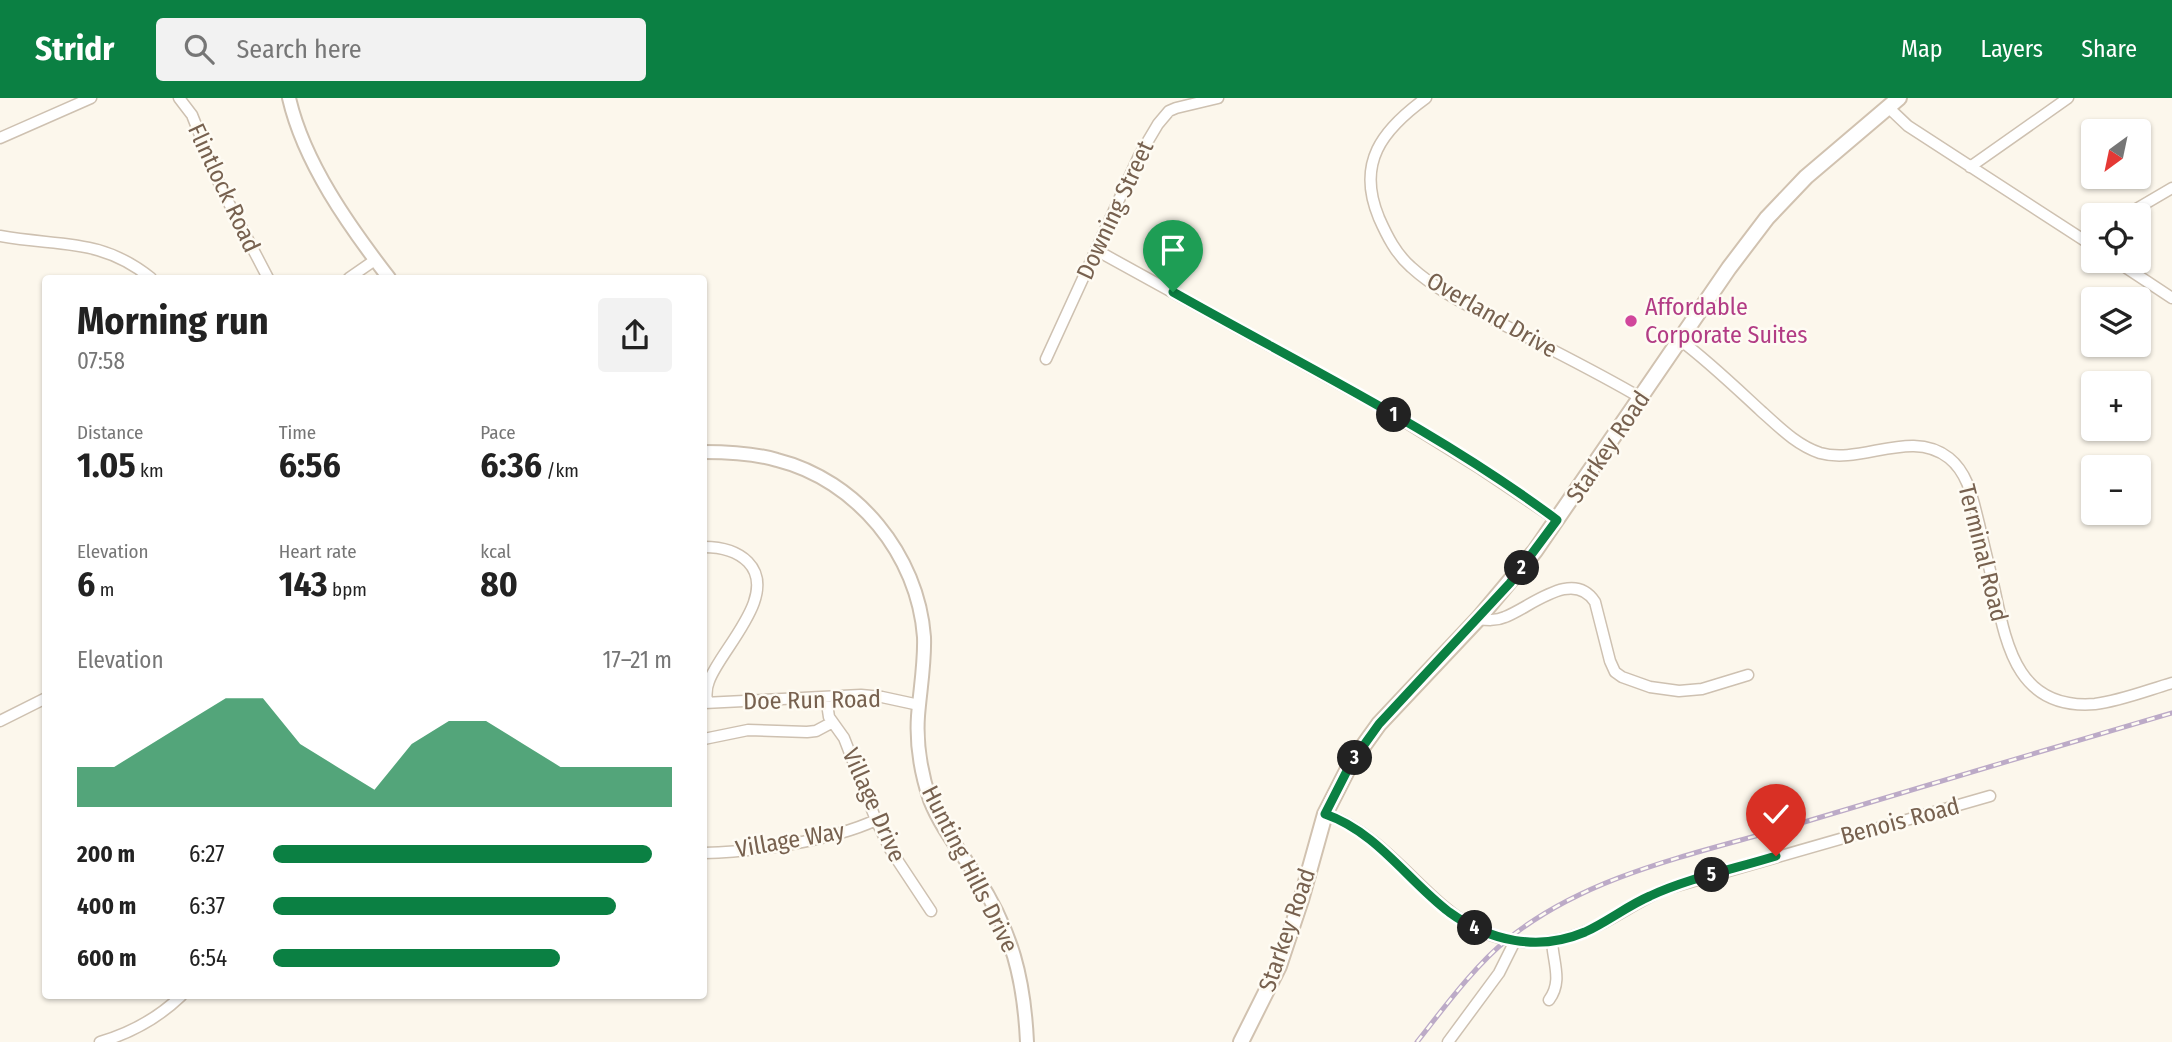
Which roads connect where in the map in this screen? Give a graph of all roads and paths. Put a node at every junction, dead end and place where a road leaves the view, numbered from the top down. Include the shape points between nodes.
1 (91, 98) edge
2 (179, 98) edge
3 (289, 98) edge
4 (1218, 98) edge
5 (1426, 98) edge
6 (2068, 98) edge
7 (1893, 103) edge
8 (0, 138) edge
9 (1970, 167) junction
10 (2172, 188) edge
11 (2146, 203) edge
12 (2081, 235) edge
13 (0, 236) edge
14 (1096, 250) junction
15 (374, 260) junction
16 (2134, 273) edge
17 (148, 275) edge
18 (266, 275) edge
19 (353, 275) edge
20 (386, 275) edge
21 (2172, 298) edge
22 (1680, 340) junction
23 (1046, 359) dead end
24 (1641, 398) junction
25 (707, 452) edge
26 (1557, 520) junction
27 (707, 547) edge
28 (1478, 619) junction
29 (1748, 675) dead end
30 (2172, 683) edge
31 (707, 692) edge
32 (826, 697) junction
33 (42, 700) edge
34 (707, 703) edge
35 (919, 705) junction
36 (0, 721) edge
37 (831, 723) junction
38 (707, 738) edge
39 (1990, 796) dead end
40 (1325, 814) junction
41 (876, 820) junction
42 (707, 853) edge
43 (931, 911) dead end
44 (1552, 941) junction
45 (1516, 942) junction
46 (178, 999) edge
47 (1549, 1000) dead end
48 (100, 1042) edge
49 (1027, 1042) edge
50 (1241, 1042) edge
51 (1448, 1042) edge

1 - 8 street
2 - 18 street, Flintlock Road
3 - 15 street via 323,179
4 - 14 street, Downing Street via 1176,108 1161,119
5 - 24 street, Overland Drive via 1387,135 1369,173 1376,210 1392,245 1425,279
6 - 9 street
7 - 9 street via 1908,126
7 - 22 main road, Starkey Road via 1779,204
9 - 12 street
10 - 11 street
13 - 17 street via 84,245 124,259
14 - 23 street, Downing Street
14 - 26 street via 1381,407
15 - 19 street
15 - 20 street
16 - 21 street
22 - 24 main road, Starkey Road
22 - 30 street, Terminal Road via 1808,448 1850,455 1915,446 1939,452 1956,464 1967,481 2011,656 2022,675 2040,691 2066,702 2086,704
24 - 26 main road, Starkey Road
25 - 35 street, Hunting Hills Drive via 756,455 801,468 849,496 880,527 902,561 920,613 924,654
26 - 28 main road, Starkey Road
27 - 31 street via 740,555 753,568 758,591
28 - 29 street via 1496,620 1555,592 1579,589 1595,602 1610,661 1622,677 1679,691 1702,690
28 - 40 main road, Starkey Road via 1379,724 1351,763
32 - 34 street, Doe Run Road
32 - 35 street, Doe Run Road via 882,697
32 - 37 street, Village Drive
33 - 36 street
35 - 49 street, Hunting Hills Drive via 924,780 935,812 1008,932 1023,986
37 - 38 street via 816,731 748,730
37 - 41 street, Village Drive via 844,738
39 - 44 street, Benois Road via 1666,889 1584,933
40 - 45 street, Benois Road via 1358,829 1462,921
40 - 50 main road, Starkey Road via 1291,933
41 - 42 street, Village Way via 832,836
41 - 43 street, Village Drive
44 - 45 street, Benois Road
44 - 47 street via 1557,978
45 - 51 street
46 - 48 street via 138,1027

